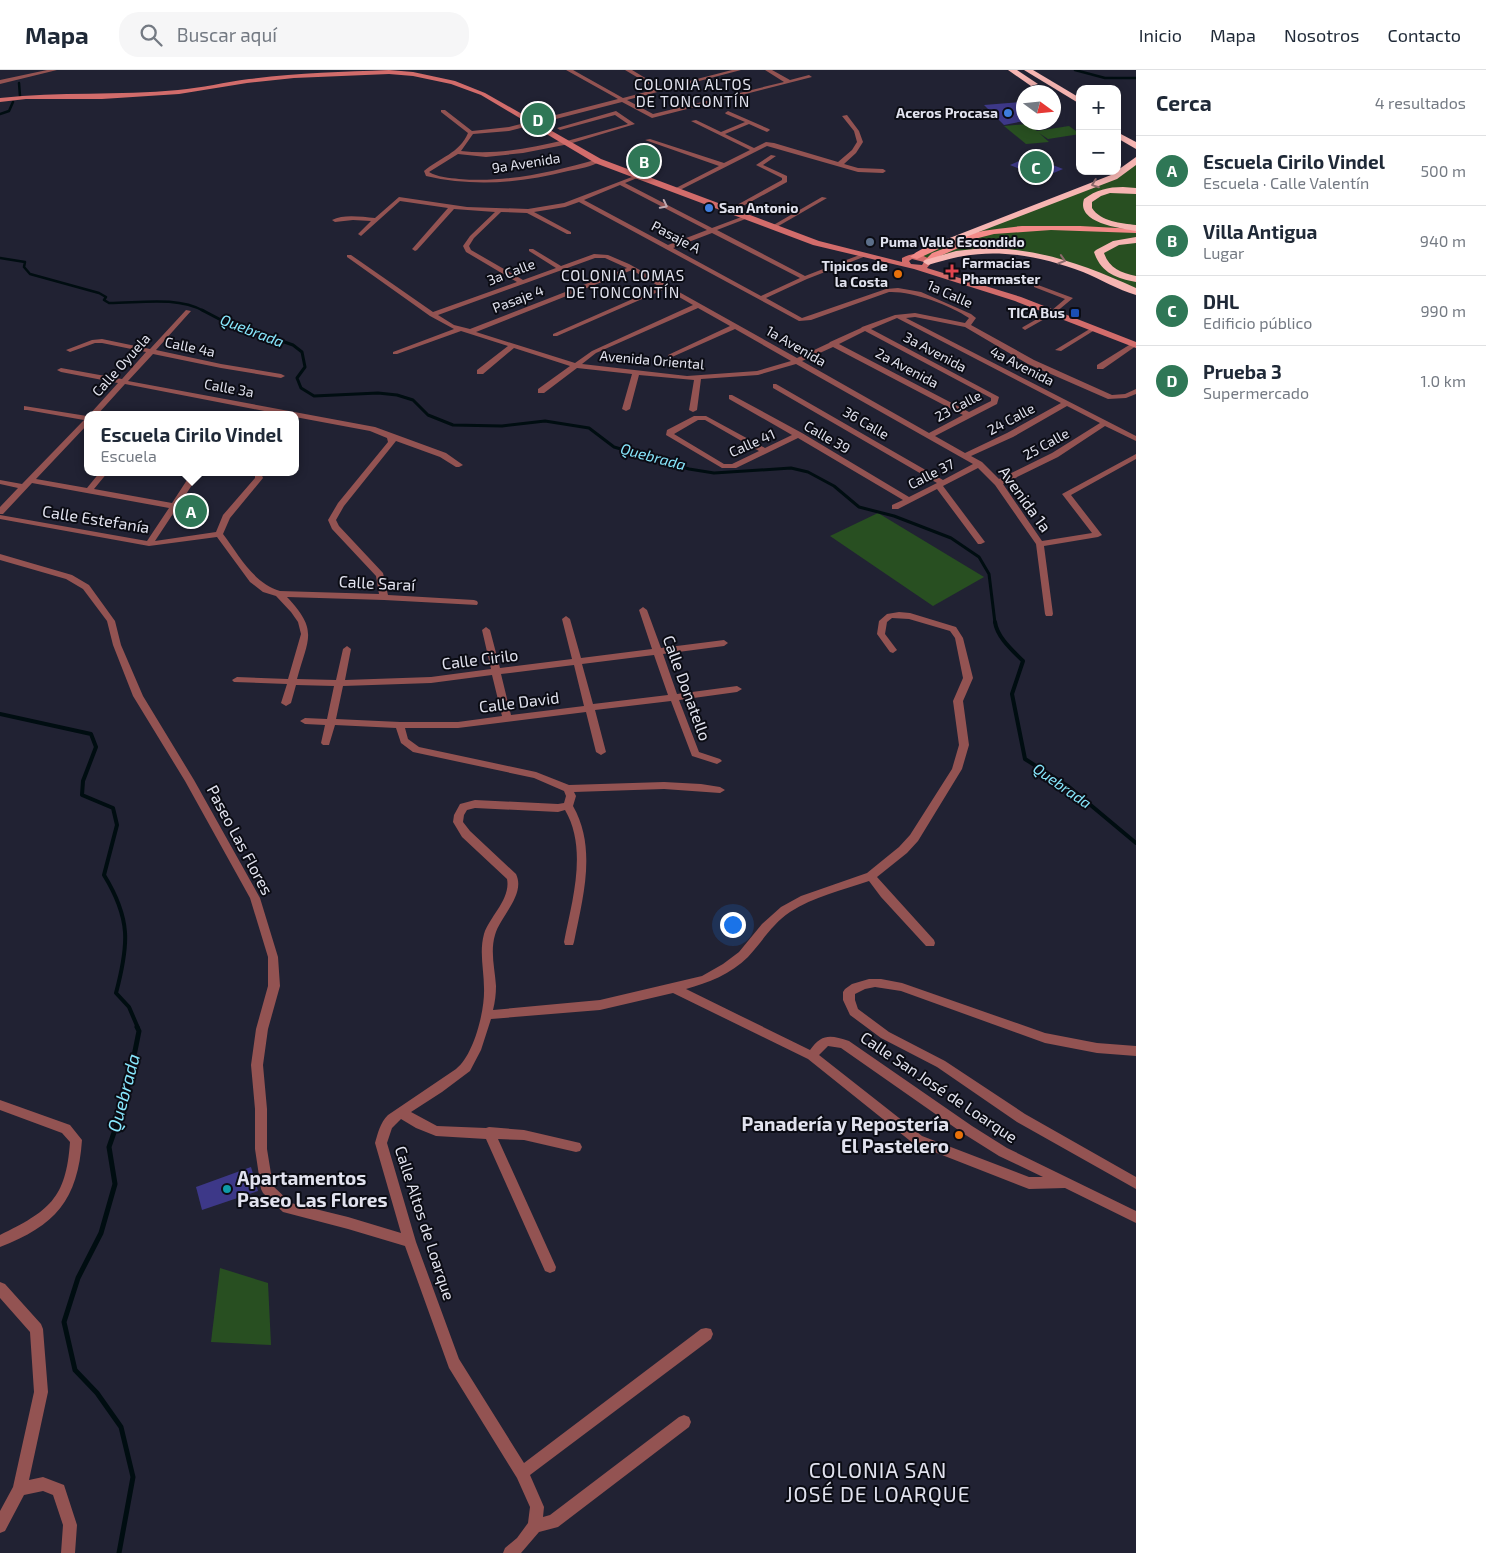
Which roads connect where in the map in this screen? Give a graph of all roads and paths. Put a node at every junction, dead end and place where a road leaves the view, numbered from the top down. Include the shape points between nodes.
1 (39, 70) edge
2 (54, 70) edge
3 (569, 70) edge
4 (628, 70) edge
5 (738, 70) edge
6 (768, 70) edge
7 (1012, 70) edge
8 (1028, 70) edge
9 (640, 72) dead end
10 (634, 74) junction
11 (809, 77) dead end
12 (0, 80) edge
13 (789, 82) junction
14 (1037, 85) edge
15 (662, 90) junction
16 (1061, 99) edge
17 (0, 100) edge
18 (621, 100) junction
19 (1076, 100) edge
20 (1076, 109) edge
21 (443, 111) dead end
22 (624, 111) dead end
23 (616, 113) junction
24 (728, 113) dead end
25 (845, 116) dead end
26 (694, 121) dead end
27 (533, 122) junction
28 (750, 122) junction
29 (560, 128) dead end
30 (1121, 129) edge
31 (767, 130) dead end
32 (471, 132) junction
33 (720, 134) junction
34 (1121, 136) edge
35 (648, 140) dead end
36 (1133, 141) edge
37 (566, 142) junction
38 (754, 150) junction
39 (456, 152) junction
40 (1136, 155) edge
41 (773, 156) dead end
42 (1136, 160) edge
43 (598, 161) junction
44 (840, 164) junction
45 (723, 166) junction
46 (883, 171) dead end
47 (640, 176) junction
48 (620, 183) junction
49 (676, 190) junction
50 (1136, 191) edge
51 (824, 198) dead end
52 (579, 199) junction
53 (452, 207) junction
54 (499, 211) junction
55 (528, 211) junction
56 (730, 211) junction
57 (746, 217) junction
58 (335, 220) dead end
59 (375, 220) junction
60 (773, 227) junction
61 (1136, 229) edge
62 (713, 231) junction
63 (569, 233) dead end
64 (362, 234) dead end
65 (1136, 238) edge
66 (947, 241) junction
67 (669, 247) junction
68 (415, 248) dead end
69 (531, 250) dead end
70 (600, 255) joint
71 (864, 255) junction
72 (349, 256) dead end
73 (910, 260) junction
74 (928, 262) junction
75 (559, 267) junction
76 (632, 268) junction
77 (917, 268) junction
78 (948, 276) junction
79 (805, 278) junction
80 (1136, 279) edge
81 (522, 282) junction
82 (665, 286) junction
83 (1036, 286) dead end
84 (1136, 292) edge
85 (761, 298) junction
86 (699, 305) junction
87 (188, 311) dead end
88 (1053, 312) junction
89 (432, 315) junction
90 (897, 316) junction
91 (967, 325) junction
92 (736, 326) junction
93 (864, 328) junction
94 (1025, 328) dead end
95 (1095, 328) junction
96 (461, 329) junction
97 (469, 332) junction
98 (555, 335) dead end
99 (832, 343) junction
100 (1135, 345) edge
101 (512, 346) junction
102 (70, 350) dead end
103 (1059, 350) dead end
104 (150, 351) junction
105 (395, 353) dead end
106 (670, 356) dead end
107 (796, 361) junction
108 (574, 365) junction
109 (1100, 367) dead end
110 (61, 370) dead end
111 (480, 372) dead end
112 (636, 373) junction
113 (281, 376) dead end
114 (698, 378) junction
115 (122, 382) junction
116 (776, 386) dead end
117 (541, 391) dead end
118 (1136, 391) edge
119 (732, 397) dead end
120 (994, 397) joint
121 (1067, 404) junction
122 (27, 408) dead end
123 (626, 409) dead end
124 (693, 410) dead end
125 (97, 411) edge
126 (276, 411) edge
127 (299, 415) edge
128 (970, 415) junction
129 (84, 419) edge
130 (84, 423) edge
131 (1105, 423) junction
132 (799, 435) junction
133 (930, 436) junction
134 (391, 437) junction
135 (1136, 439) edge
136 (764, 451) junction
137 (965, 456) junction
138 (1136, 456) edge
139 (979, 464) junction
140 (459, 465) dead end
141 (101, 476) edge
142 (258, 476) edge
143 (0, 482) edge
144 (190, 482) dead end
145 (28, 483) junction
146 (998, 483) junction
147 (941, 484) junction
148 (89, 490) junction
149 (909, 500) junction
150 (173, 506) junction
151 (895, 507) dead end
152 (0, 512) edge
153 (0, 517) edge
154 (219, 534) junction
155 (981, 542) dead end
156 (149, 544) junction
157 (1040, 544) junction
158 (0, 557) edge
159 (278, 594) junction
160 (384, 597) junction
161 (474, 603) dead end
162 (643, 610) dead end
163 (1049, 614) dead end
164 (566, 619) dead end
165 (486, 630) dead end
166 (724, 643) dead end
167 (347, 650) dead end
168 (893, 650) dead end
169 (658, 652) junction
170 (578, 661) junction
171 (496, 672) junction
172 (237, 680) dead end
173 (293, 681) junction
174 (338, 683) junction
175 (737, 689) dead end
176 (673, 697) junction
177 (286, 703) dead end
178 (590, 708) junction
179 (507, 718) junction
180 (305, 721) dead end
181 (330, 722) junction
182 (400, 725) junction
183 (326, 743) dead end
184 (601, 752) dead end
185 (717, 761) dead end
186 (568, 789) junction
187 (720, 790) dead end
188 (568, 806) junction
189 (871, 876) junction
190 (569, 942) dead end
191 (930, 943) dead end
192 (674, 988) junction
193 (486, 1015) junction
194 (1136, 1051) edge
195 (812, 1056) junction
196 (0, 1105) edge
197 (402, 1113) junction
198 (489, 1132) junction
199 (576, 1148) dead end
200 (1136, 1182) edge
201 (1068, 1183) junction
202 (1136, 1217) edge
203 (0, 1242) edge
204 (410, 1242) junction
205 (550, 1267) dead end
206 (0, 1288) edge
207 (706, 1334) dead end
208 (684, 1422) dead end
209 (522, 1473) junction
210 (20, 1489) junction
211 (0, 1526) edge
212 (534, 1526) junction
213 (68, 1553) edge
214 (510, 1553) edge

1 - 12 street
2 - 12 street
3 - 18 street
4 - 10 street
5 - 15 street
6 - 13 street
7 - 14 highway
8 - 19 highway
9 - 10 street
10 - 15 street
11 - 13 street
13 - 18 street via 655,116
15 - 18 street
16 - 20 highway
17 - 27 main road via 179,92 294,76 396,72 466,87
18 - 27 street
21 - 32 street
22 - 23 street
23 - 29 street
23 - 37 street via 632,124
24 - 28 street
25 - 44 street via 856,128 860,145
26 - 33 street
27 - 32 street via 499,131
27 - 37 main road
28 - 31 street
28 - 33 street
30 - 36 highway
32 - 39 street
33 - 38 street
34 - 36 highway
35 - 45 street
36 - 40 highway
37 - 39 street via 504,156
37 - 43 main road
38 - 44 street via 763,144 771,144
38 - 45 street
39 - 43 street, 9a Avenida via 428,170 427,174 502,181 550,174
41 - 56 street via 759,165 785,177 785,180
42 -> 66 highway via 1130,168 1114,177
43 - 47 main road
44 - 46 street via 858,170
45 - 49 street
47 - 48 street
47 - 49 main road
48 - 52 street
48 -> 62 street
49 - 56 main road
50 - 61 highway via 1100,192 1087,201 1087,206 1089,211 1107,222
51 - 60 street
52 - 55 street via 556,207
52 - 67 street, Pasaje A
53 - 54 street
53 - 59 street via 399,199
53 - 68 street
54 - 55 street
54 - 81 street via 466,246 468,251
55 - 63 street
56 - 57 main road
57 - 60 main road
57 - 62 street
58 - 59 street
59 - 64 street
60 - 71 main road via 816,243
61 - 66 main road via 1030,228
62 - 67 street
62 - 79 street
65 - 74 main road via 1062,232 1011,234 951,248
65 - 80 highway via 1106,245 1099,252 1101,263 1110,271
66 - 73 main road
67 - 85 street, Pasaje A
69 - 75 street
70 - 75 street, 3a Calle
70 - 76 street, 1a Avenida
71 - 73 main road
71 - 79 street
72 - 89 street, Avenida Oriental
73 - 74 main road
73 - 77 main road
74 - 77 main road
74 - 78 main road
74 -> 84 highway via 952,254 980,251 1028,253 1068,262
75 - 81 street, 3a Calle
76 - 82 street, 1a Avenida
76 - 97 street, Pasaje 4
77 - 78 main road
78 - 88 main road
79 - 85 street
81 - 89 street, 3a Calle
82 - 86 street, 1a Avenida
82 - 98 street
83 - 88 street via 1070,298
85 - 91 street, 1a Calle via 805,320 888,290 905,289 972,317
86 - 92 street, 1a Avenida
86 - 108 street via 594,352
87 - 104 street, Calle Oyuela
88 - 94 street
88 - 95 main road
89 - 96 street, Avenida Oriental
90 - 91 street, Avenida Oriental via 928,316
90 - 93 street, Avenida Oriental
90 - 121 street, 4a Avenida
91 - 118 street, 1a Calle via 1030,362 1099,392 1120,398
92 - 106 street
92 - 107 street, 1a Avenida
93 - 99 street, Avenida Oriental
93 - 120 street, 3a Avenida
95 - 100 main road
95 - 103 street
96 - 97 street, Avenida Oriental
96 - 105 street
97 - 101 street, Avenida Oriental
99 - 107 street, Avenida Oriental
99 - 128 street, 2a Avenida
100 - 109 street
101 - 108 street, Avenida Oriental
101 - 111 street
102 - 104 street, Calle 4a via 94,341
104 - 113 street, Calle 4a
104 - 115 street, Calle Oyuela
107 - 114 street, Avenida Oriental via 758,373
107 - 133 street, 1a Avenida
108 - 112 street, Avenida Oriental
108 - 117 street
110 - 115 street, Calle 3a
112 - 114 street, Avenida Oriental
112 - 123 street
114 - 124 street
115 - 125 street, Calle Oyuela
115 - 126 street, Calle 3a
116 - 147 street, 36 Calle
119 - 132 street, Calle 39
120 - 128 street, 23 Calle via 994,402
121 - 131 street, 4a Avenida
121 - 137 street, 24 Calle
122 - 129 street
127 - 134 street, Calle 3a via 372,429
128 - 133 street, 23 Calle
130 - 145 street
131 - 135 street, 4a Avenida
131 - 146 street, 25 Calle via 1055,455
132 - 136 street, Calle 41
132 - 149 street, Calle 39
133 - 137 street, 1a Avenida
134 - 140 street, Calle 3a via 430,450
134 - 160 street via 392,442 332,520 380,576
136 - 136 street, Calle 41 via 727,467 670,435 670,432 702,417
137 - 139 street, 1a Avenida
138 - 157 street via 1066,494 1098,535
139 - 146 street, Avenida 1a
139 - 147 street, Calle 37
141 - 148 street
142 - 154 street via 226,517
143 - 145 street
144 - 150 street
145 - 148 street
145 - 152 street
146 - 157 street, Avenida 1a
147 - 149 street, Calle 37
147 - 155 street
148 - 150 street
149 - 151 street, Calle 37
150 - 156 street
153 - 156 street, Calle Estefanía
154 - 156 street, Calle Estefanía
154 - 159 street via 253,580
157 - 163 street, Avenida 1a
158 - 204 street, Paseo Las Flores via 69,577 86,587 111,620 138,696 255,898 273,957 274,986 257,1065 261,1149 267,1189 287,1208
159 - 160 street, Calle Saraí
159 - 173 street via 302,622 305,634
160 - 161 street, Calle Saraí
162 - 169 street, Calle Donatello
164 - 170 street
165 - 171 street
166 - 169 street, Calle Cirilo
167 - 174 street
168 - 189 street via 881,634 883,621 890,616 910,616 953,629 959,638 968,678 958,701 964,745 957,769 914,838
169 - 170 street, Calle Cirilo
169 - 176 street, Calle Donatello
170 - 171 street, Calle Cirilo
170 - 178 street
171 - 174 street, Calle Cirilo via 431,680
171 - 179 street
172 - 173 street, Calle Cirilo
173 - 174 street, Calle Cirilo
173 - 177 street
174 - 181 street
175 - 176 street, Calle David
176 - 178 street, Calle David
176 - 185 street, Calle Donatello via 695,754
178 - 179 street, Calle David
178 - 184 street
179 - 182 street, Calle David via 458,725
180 - 181 street, Calle David
181 - 182 street, Calle David
181 - 183 street
182 - 186 street via 406,745 416,750 536,775
186 - 187 street via 667,786
186 - 188 street via 571,796
188 - 190 street via 578,824 582,874
188 - 193 street, Calle Altos de Loarque via 475,804 464,807 459,815 458,822 466,834 514,882 488,939 490,994
189 - 191 street
189 - 192 street via 805,899 785,910 743,955 727,967 705,979
192 - 193 street via 600,1005
192 - 195 street
193 - 197 street, Calle Altos de Loarque via 466,1068
194 - 200 street via 1097,1048 1045,1038 902,987 860,984 849,992 854,1012 885,1035 941,1064 1021,1118
195 - 201 street via 918,1140 1029,1183
195 - 201 street, Calle San José de Loarque via 820,1043 830,1040 845,1044 1003,1152
196 - 203 street via 66,1129 76,1140 75,1166 64,1193 44,1218
197 - 198 street via 436,1131
197 - 204 street, Calle Altos de Loarque via 391,1120 381,1143
198 - 199 street via 524,1135
198 - 205 street
201 - 202 street, Calle San José de Loarque
204 - 209 street, Calle Altos de Loarque via 454,1363
206 - 210 street via 36,1329 41,1392
207 - 209 street
208 - 212 street via 553,1522
209 - 212 street, Calle Altos de Loarque via 537,1507
210 - 211 street
210 - 213 street via 43,1484 59,1490 70,1525
212 - 214 street

